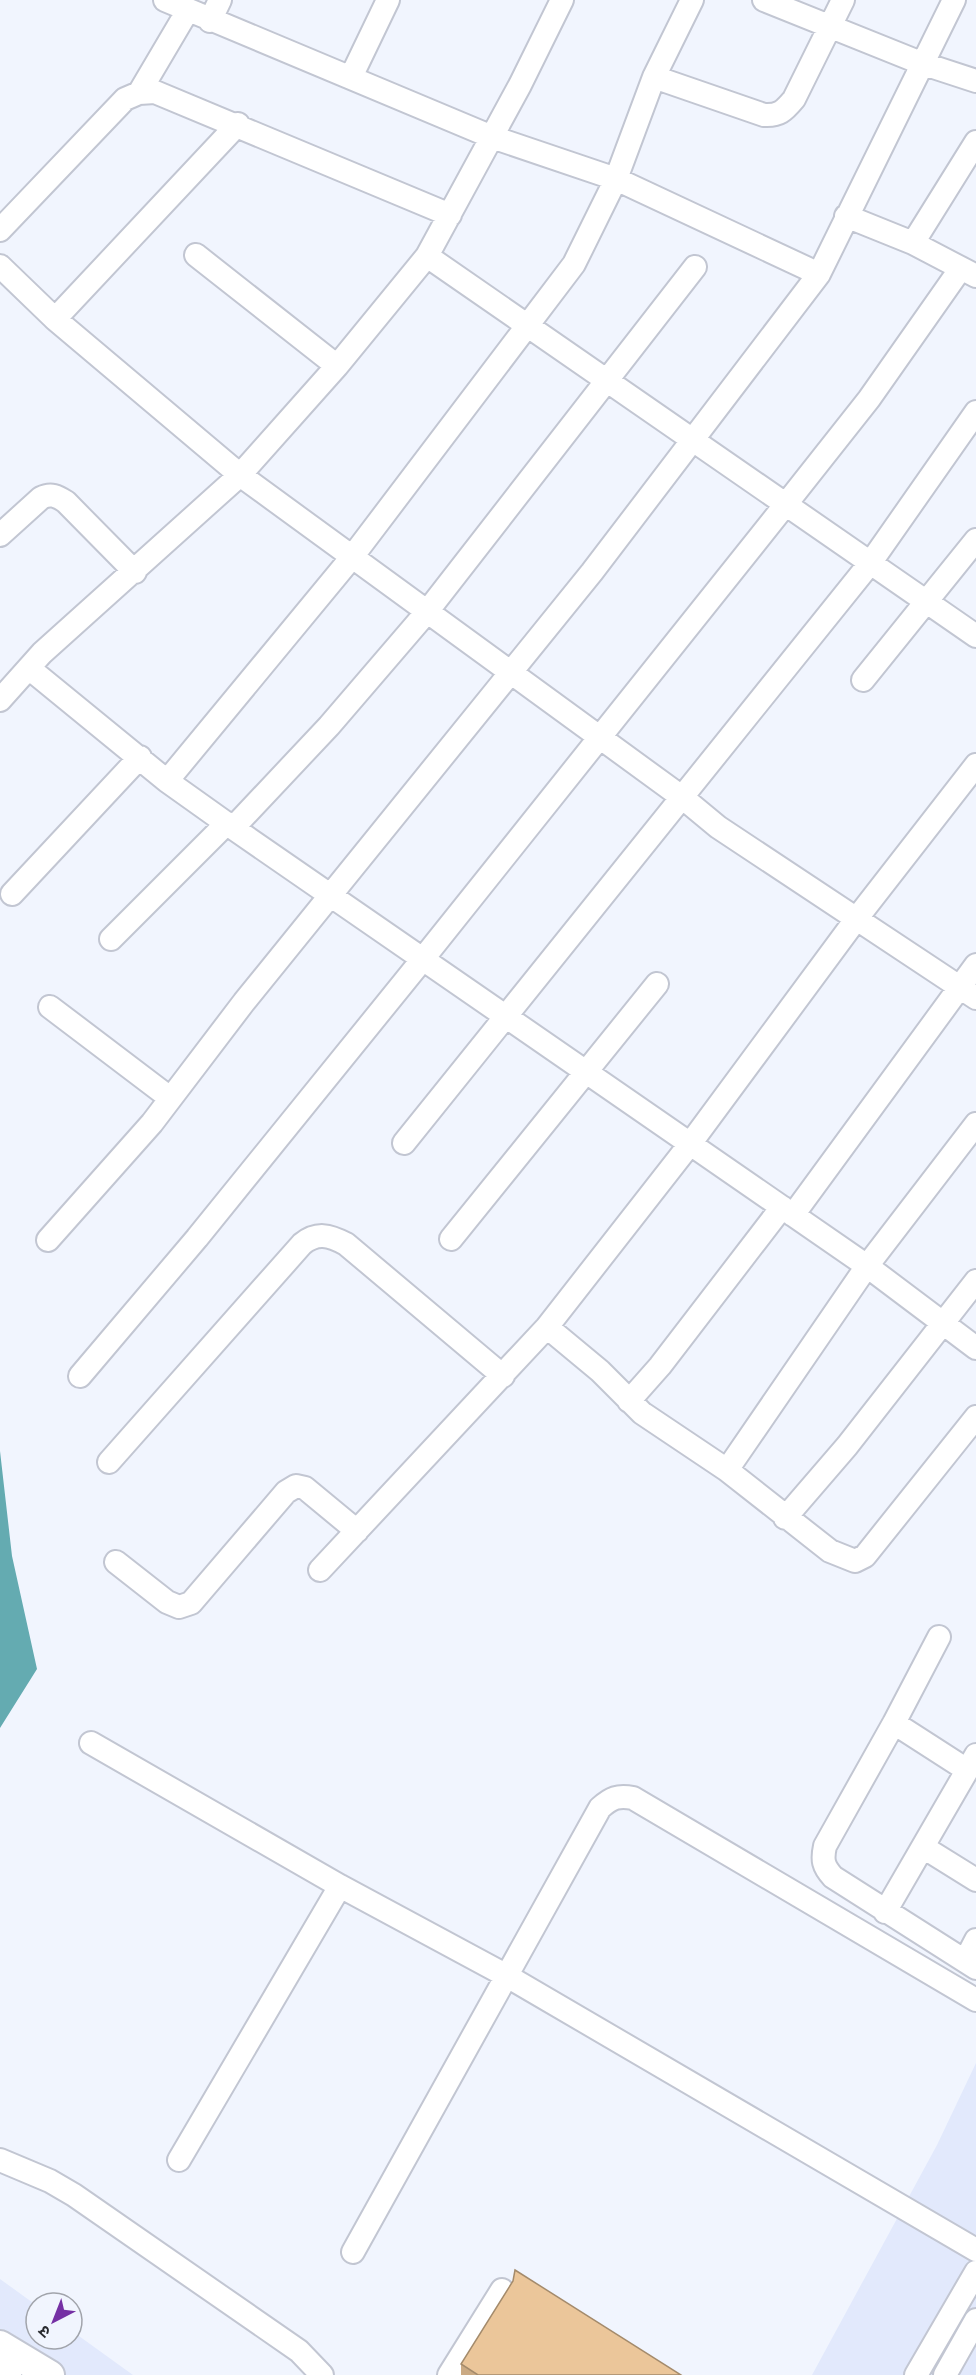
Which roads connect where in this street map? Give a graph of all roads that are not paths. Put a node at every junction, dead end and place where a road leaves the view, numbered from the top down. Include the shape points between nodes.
1 (165, 0) edge
2 (220, 0) edge
3 (388, 0) edge
4 (562, 0) edge
5 (692, 0) edge
6 (764, 0) edge
7 (843, 0) edge
8 (954, 0) edge
9 (188, 10) junction
10 (210, 21) junction
11 (831, 26) junction
12 (921, 63) junction
13 (351, 77) junction
14 (654, 77) junction
15 (976, 81) edge
16 (139, 93) junction
17 (238, 124) junction
18 (492, 136) junction
19 (976, 142) edge
20 (616, 179) junction
21 (450, 214) junction
22 (846, 216) junction
23 (0, 230) edge
24 (913, 243) junction
25 (196, 255) dead end
26 (427, 256) junction
27 (0, 266) edge
28 (695, 267) dead end
29 (969, 272) edge
30 (819, 274) junction
31 (55, 319) junction
32 (528, 327) junction
33 (337, 366) junction
34 (606, 379) junction
35 (976, 412) edge
36 (692, 440) junction
37 (240, 475) junction
38 (786, 504) junction
39 (0, 535) edge
40 (976, 540) edge
41 (352, 557) junction
42 (871, 562) junction
43 (135, 572) junction
44 (927, 603) junction
45 (426, 613) junction
46 (976, 636) edge
47 (30, 669) junction
48 (509, 672) junction
49 (863, 680) dead end
50 (0, 700) edge
51 (600, 737) junction
52 (140, 757) junction
53 (976, 765) edge
54 (167, 781) junction
55 (683, 798) junction
56 (230, 825) junction
57 (12, 894) dead end
58 (332, 896) junction
59 (857, 918) junction
60 (111, 939) dead end
61 (422, 960) junction
62 (976, 965) edge
63 (657, 984) dead end
64 (968, 993) edge
65 (50, 1007) dead end
66 (505, 1017) junction
67 (586, 1074) junction
68 (170, 1098) junction
69 (976, 1124) edge
70 (404, 1143) dead end
71 (690, 1144) junction
72 (787, 1211) junction
73 (451, 1239) dead end
74 (48, 1240) dead end
75 (867, 1266) junction
76 (976, 1281) edge
77 (942, 1325) junction
78 (548, 1328) junction
79 (976, 1348) edge
80 (80, 1376) dead end
81 (503, 1376) junction
82 (629, 1401) junction
83 (976, 1417) edge
84 (108, 1462) dead end
85 (727, 1470) junction
86 (785, 1518) junction
87 (357, 1531) junction
88 (116, 1562) dead end
89 (321, 1570) dead end
90 (939, 1637) dead end
91 (894, 1723) junction
92 (91, 1743) dead end
93 (972, 1762) edge
94 (923, 1847) junction
95 (976, 1880) edge
96 (340, 1886) junction
97 (885, 1912) junction
98 (976, 1940) edge
99 (970, 1965) edge
100 (507, 1976) junction
101 (976, 2000) edge
102 (0, 2160) edge
103 (179, 2160) dead end
104 (976, 2250) edge
105 (353, 2252) dead end
106 (976, 2272) edge
107 (502, 2290) dead end
108 (976, 2320) edge
109 (0, 2345) edge
110 (0, 2371) edge
111 (7, 2375) edge
112 (50, 2375) edge
113 (322, 2375) edge
114 (449, 2375) edge
115 (916, 2375) edge
116 (945, 2375) edge

1 - 9 street
2 - 10 street
3 - 13 street
4 - 18 street
5 - 14 street
6 - 11 street
7 - 11 street
8 - 12 street
9 - 10 street
9 - 16 street
10 - 13 street
11 - 12 street
11 - 14 street via 794,99 776,116
12 - 15 street
12 - 22 street
13 - 18 street
14 - 20 street
16 - 17 street via 155,92
16 - 23 street via 125,99
17 - 21 street
17 - 31 street
18 - 20 street
18 - 21 street
19 - 24 street
20 - 30 street
20 - 32 street via 574,264
21 - 26 street
22 - 24 street
22 - 30 street
24 - 29 street
25 - 33 street
26 - 32 street
26 - 33 street
27 - 31 street
28 - 34 street
29 - 38 street
30 - 36 street
31 - 37 street
32 - 34 street
32 - 41 street
33 - 37 street
34 - 36 street
34 - 45 street
35 - 42 street
36 - 38 street
36 - 48 street via 592,572
37 - 41 street
37 - 43 street
38 - 42 street
38 - 51 street
39 - 43 street via 41,498 48,494 57,496
40 - 44 street
41 - 45 street
41 - 54 street
42 - 44 street
42 - 55 street
43 - 47 street via 42,653
44 - 46 street
44 - 49 street
45 - 48 street
45 - 56 street via 329,726
47 - 50 street
47 - 52 street
48 - 51 street
48 - 58 street
51 - 55 street
51 - 61 street
52 - 54 street
52 - 57 street
53 - 59 street
54 - 56 street
55 - 59 street via 718,827
55 - 66 street
56 - 58 street
56 - 60 street
58 - 61 street
58 - 68 street
59 - 64 street
59 - 71 street
61 - 66 street
61 - 80 street
62 - 64 street
63 - 67 street
64 - 72 street
65 - 68 street
66 - 67 street
66 - 70 street
67 - 71 street
67 - 73 street
68 - 74 street
69 - 75 street
71 - 72 street
71 - 78 street
72 - 75 street
72 - 82 street
75 - 77 street
75 - 85 street
76 - 77 street
77 - 79 street
77 - 86 street
78 - 81 street
78 - 82 street
81 - 84 street via 346,1244 332,1236 311,1237
81 - 87 street
82 - 85 street
83 - 86 street via 865,1556 855,1561 843,1558
85 - 86 street
87 - 88 street via 305,1488 296,1486 286,1492 190,1604 179,1607
87 - 89 street
90 - 91 street
91 - 93 street
91 - 97 street via 822,1858 833,1877
92 - 96 street
93 - 94 street
94 - 95 street
94 - 97 street
96 - 100 street
96 - 103 street
97 - 99 street
98 - 99 street
100 - 101 street via 600,1808 620,1796 633,1798
100 - 104 street
100 - 105 street
102 - 113 street via 74,2195 299,2351
106 - 115 street
107 - 114 street
108 - 116 street
109 - 112 main road
110 - 111 main road

